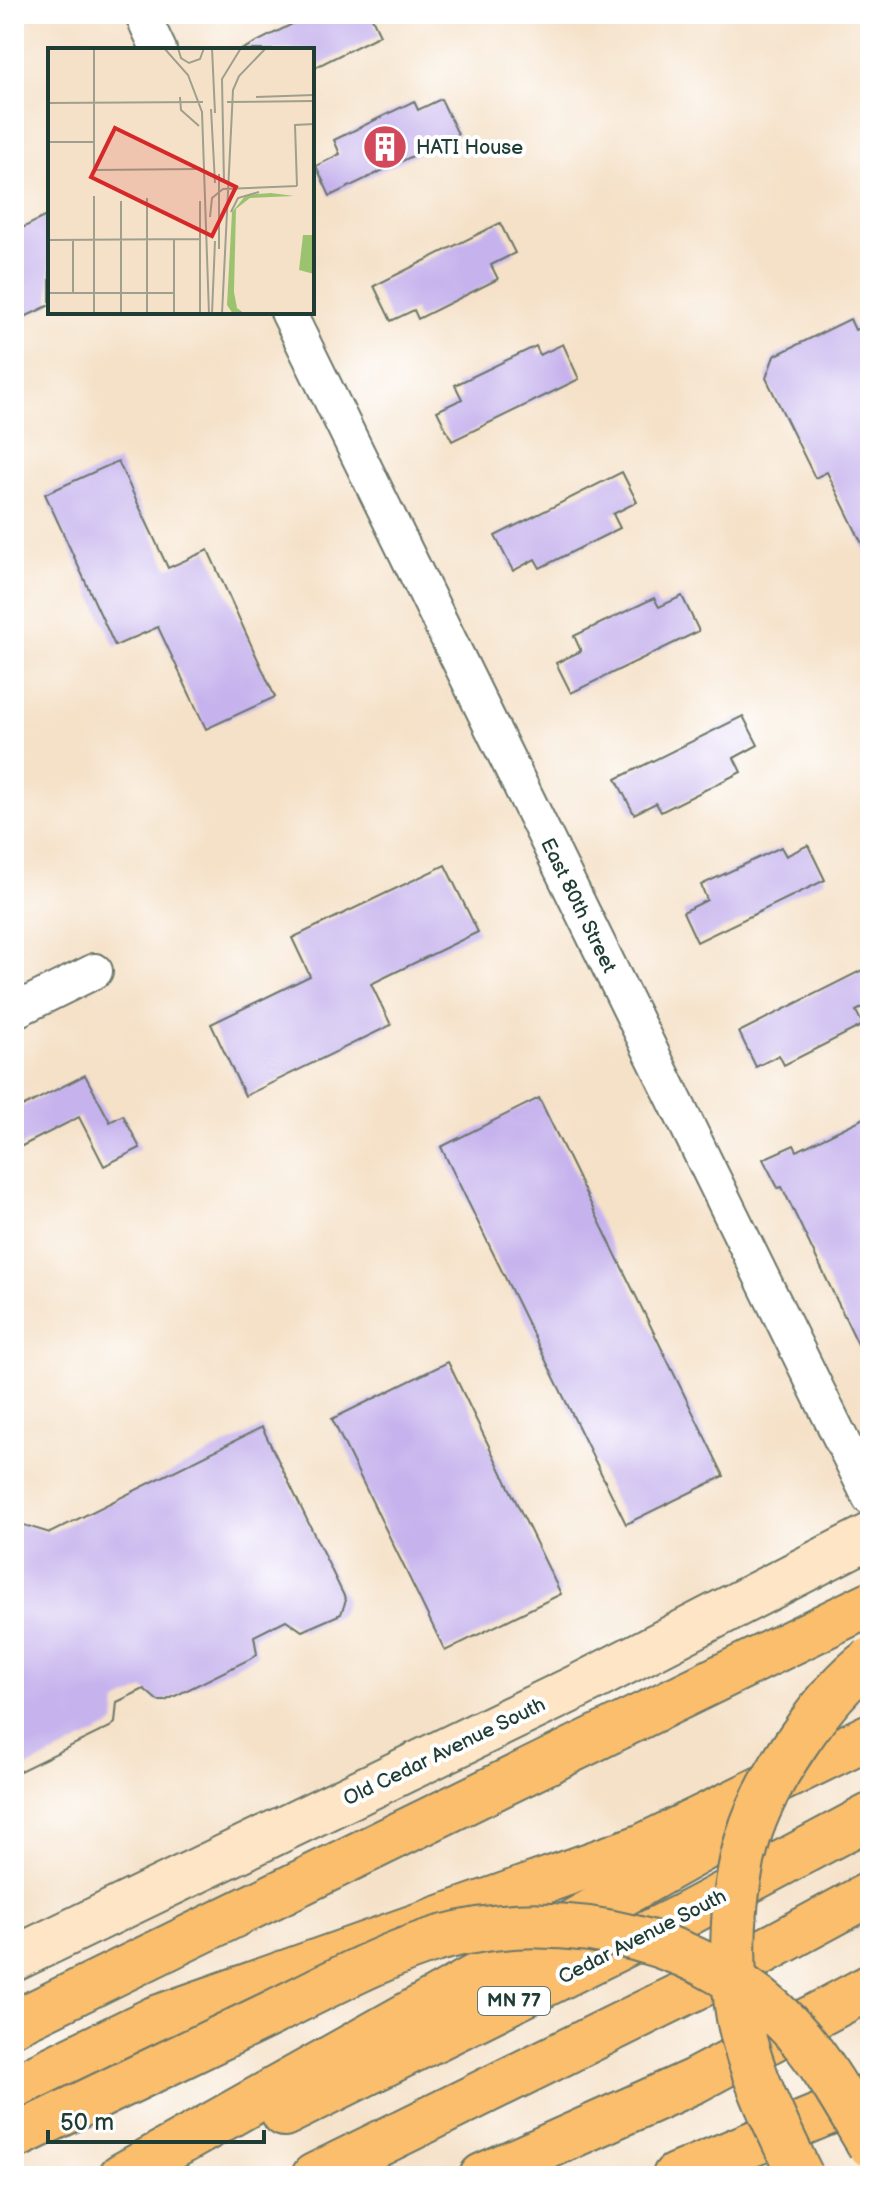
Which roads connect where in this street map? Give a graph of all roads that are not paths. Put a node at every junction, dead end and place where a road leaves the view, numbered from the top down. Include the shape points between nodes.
1 (142, 14) edge
2 (158, 48) edge
3 (289, 314) edge
4 (95, 971) dead end
5 (14, 1011) edge
6 (870, 1498) edge
7 (870, 1536) edge
8 (870, 1604) edge
9 (870, 1660) edge
10 (870, 1699) edge
11 (870, 1736) edge
12 (870, 1757) edge
13 (870, 1816) edge
14 (870, 1894) edge
15 (14, 1959) edge
16 (870, 1987) edge
17 (14, 2023) edge
18 (14, 2087) edge
19 (870, 2095) edge
20 (14, 2137) edge
21 (870, 2145) edge
22 (121, 2176) edge
23 (153, 2176) edge
24 (314, 2176) edge
25 (482, 2176) edge
26 (675, 2176) edge
27 (801, 2176) edge
28 (822, 2176) edge

1 - 2 street
3 - 6 street, East 80th Street
4 - 5 street
7 - 15 street, Old Cedar Avenue South via 577,1687
8 - 17 highway
9 - 27 highway, bridge via 853,1672 791,1747 748,1837 733,1921 739,2018 764,2100
10 - 28 highway via 810,1763 775,1843 757,1920 759,2002 785,2092
11 - 18 highway via 641,1847 154,2019
12 - 22 highway
13 - 23 highway, Cedar Avenue South / MN 77 via 683,1916
14 - 24 highway via 707,1982
16 - 25 highway via 694,2081
19 - 26 highway
20 - 21 highway, bridge via 342,1979 440,1939 500,1927 554,1926 651,1942 732,1980 800,2037

